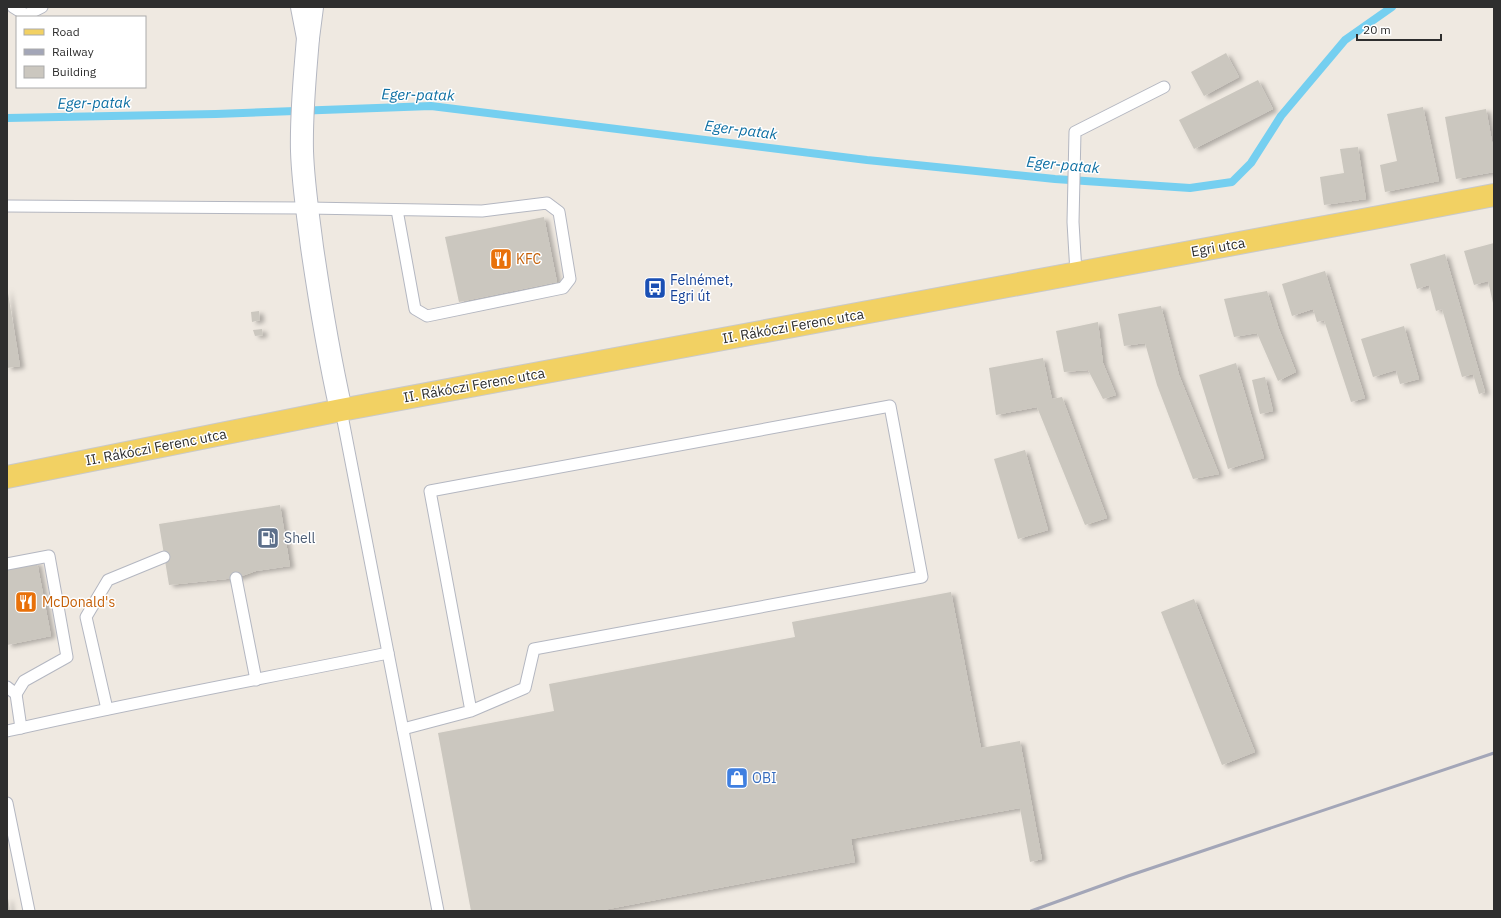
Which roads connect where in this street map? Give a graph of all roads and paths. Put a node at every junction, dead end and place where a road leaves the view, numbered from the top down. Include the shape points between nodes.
1 (12, 7) edge
2 (42, 7) edge
3 (302, 7) edge
4 (312, 7) edge
5 (308, 38) junction
6 (1164, 87) dead end
7 (1494, 195) edge
8 (7, 206) edge
9 (307, 208) junction
10 (397, 210) junction
11 (1076, 273) junction
12 (942, 299) joint
13 (341, 410) junction
14 (7, 477) edge
15 (164, 558) dead end
16 (7, 564) edge
17 (236, 578) dead end
18 (388, 653) junction
19 (256, 680) junction
20 (7, 687) edge
21 (16, 694) junction
22 (107, 708) junction
23 (471, 711) junction
24 (21, 728) junction
25 (403, 729) junction
26 (7, 731) edge
27 (7, 803) edge
28 (29, 911) edge
29 (438, 911) edge

1 - 2 lane via 26,15
3 - 5 street
4 - 5 street
5 - 9 street via 302,150
6 - 11 lane via 1075,132 1073,222
7 - 11 main road, Egri utca
8 - 9 lane
9 - 10 lane
9 - 13 street via 330,359
10 - 10 lane via 415,309 427,316 563,288 570,279 560,212 547,203 482,211
11 - 12 main road, Egri utca
12 - 13 main road, II. Rákóczi Ferenc utca
13 - 14 main road, II. Rákóczi Ferenc utca
13 - 18 lane
15 - 22 lane via 108,580 86,617
16 - 21 lane via 49,556 68,657 24,681
17 - 19 lane
18 - 19 lane
18 - 25 lane
19 - 22 lane
20 - 21 lane
21 - 24 lane
22 - 24 lane
23 - 23 lane via 525,688 534,649 922,577 890,406 430,491
23 - 25 lane
24 - 26 lane
25 - 29 lane
27 - 28 lane

